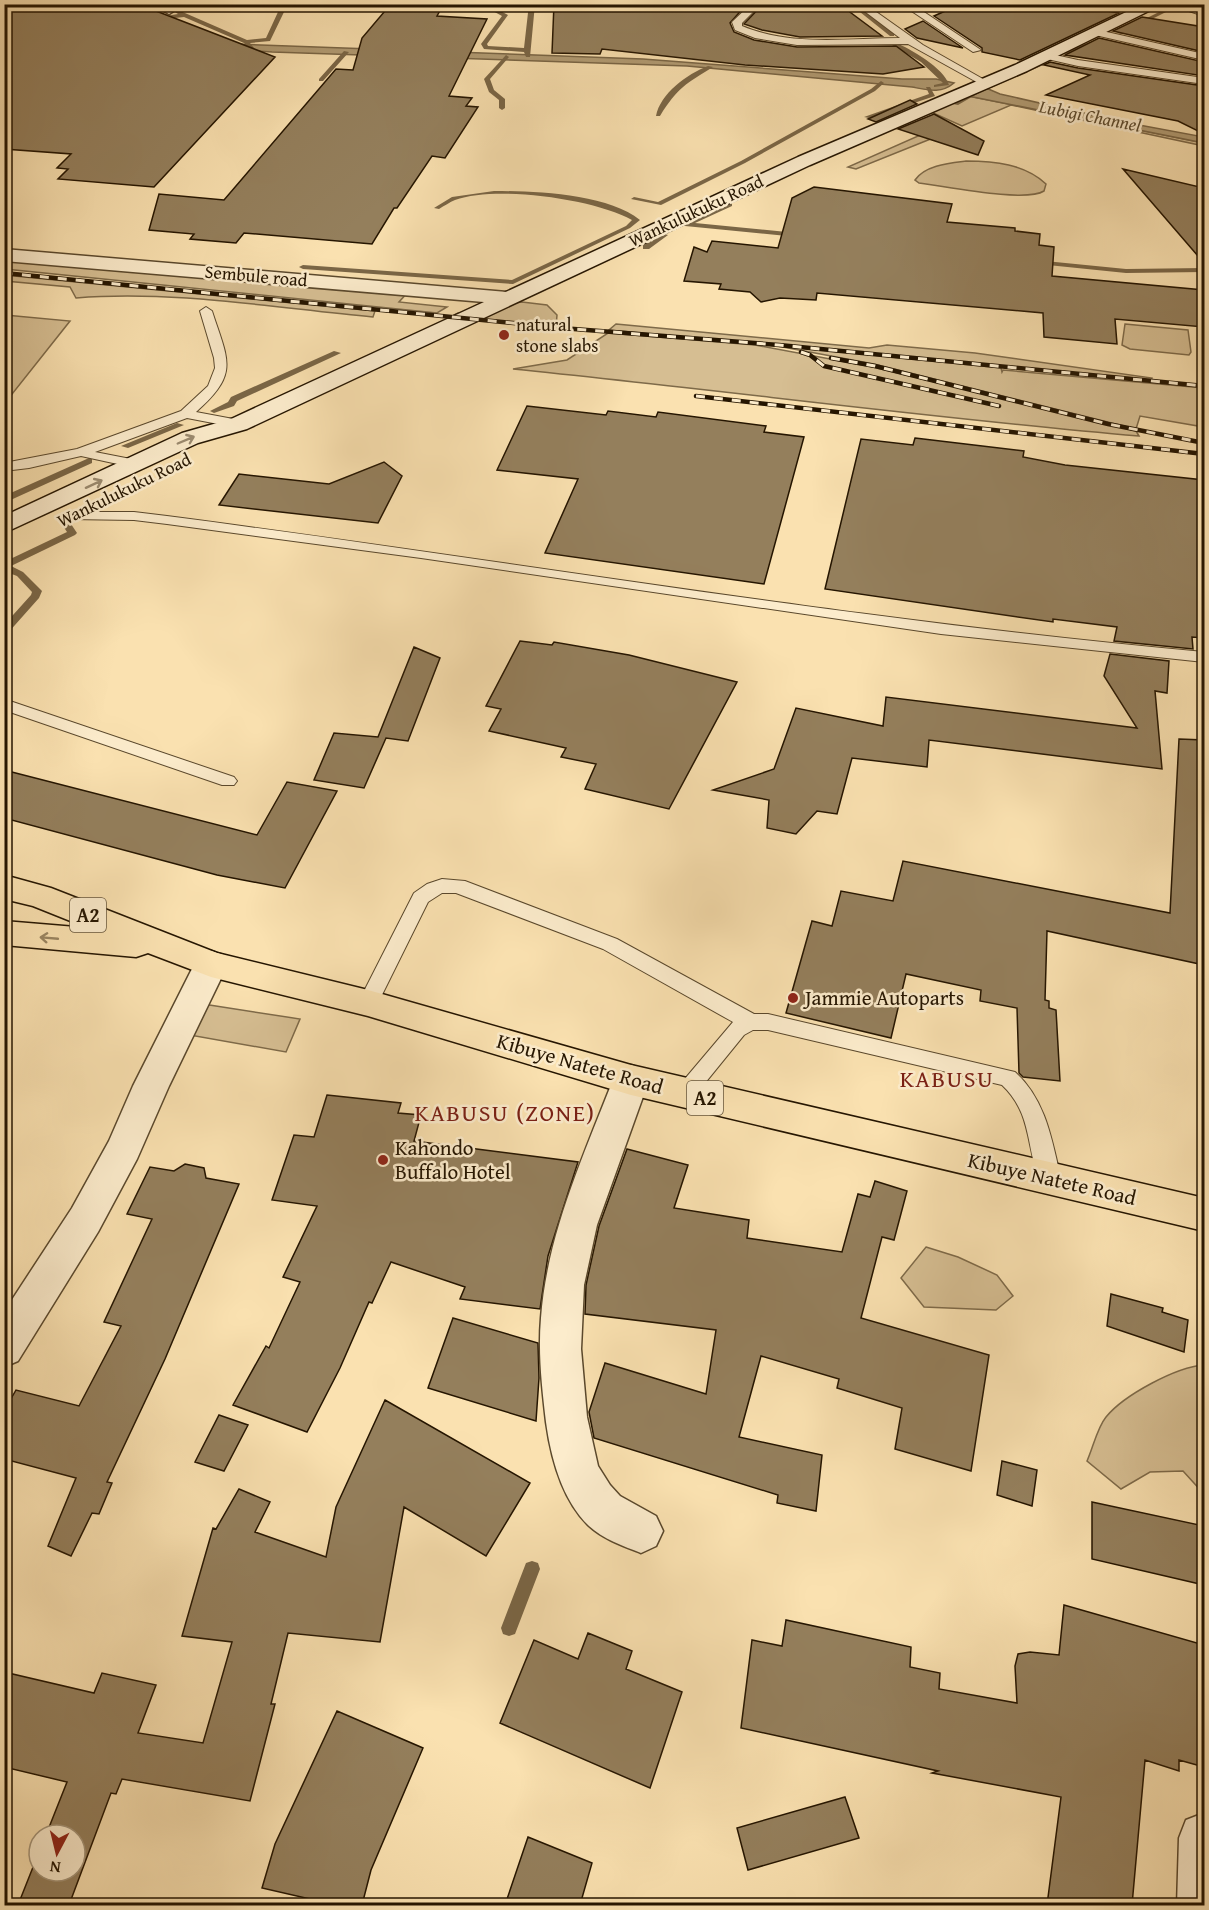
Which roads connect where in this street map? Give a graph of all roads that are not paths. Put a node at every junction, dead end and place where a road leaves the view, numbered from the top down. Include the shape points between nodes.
1 (757, 4) edge
2 (859, 4) edge
3 (905, 4) edge
4 (1156, 4) edge
5 (1172, 4) edge
6 (1204, 13) edge
7 (1098, 33) junction
8 (907, 41) junction
9 (1147, 45) junction
10 (976, 50) dead end
11 (1204, 52) edge
12 (1047, 56) junction
13 (1204, 57) edge
14 (973, 66) dead end
15 (962, 73) junction
16 (1204, 81) edge
17 (984, 83) junction
18 (4, 255) edge
19 (507, 298) junction
20 (206, 311) dead end
21 (186, 414) junction
22 (239, 424) junction
23 (81, 452) junction
24 (136, 464) junction
25 (4, 467) edge
26 (74, 516) junction
27 (4, 526) edge
28 (4, 548) edge
29 (1204, 657) edge
30 (4, 704) edge
31 (228, 782) dead end
32 (4, 887) edge
33 (4, 933) edge
34 (171, 948) junction
35 (211, 964) junction
36 (368, 1003) junction
37 (751, 1022) junction
38 (630, 1080) junction
39 (685, 1093) junction
40 (1050, 1179) junction
41 (1204, 1215) edge
42 (4, 1348) edge
43 (641, 1532) dead end
44 (1204, 1838) edge
45 (1202, 1905) edge

1 - 8 lane via 737,22 738,28 750,35 809,42
2 - 8 lane
3 - 10 lane
4 - 7 main road, Wankulukuku Road
5 - 6 lane
7 - 9 lane
7 - 12 main road, Wankulukuku Road
8 - 15 lane
9 - 11 lane
9 - 13 lane
12 - 16 lane
12 - 17 main road, Wankulukuku Road
14 - 15 lane
15 - 17 lane
17 - 19 main road, Wankulukuku Road
18 - 19 main road, Sembule road
19 - 22 main road, Wankulukuku Road
20 - 21 lane via 223,368 221,379
21 - 22 lane
21 - 23 lane
24 -> 22 main road, Wankulukuku Road via 190,438
22 - 26 main road, Wankulukuku Road via 209,449
23 - 24 lane
23 - 25 lane
27 -> 24 main road, Wankulukuku Road
26 - 28 main road, Wankulukuku Road
26 - 29 lane via 167,520 788,609
30 - 31 lane
32 - 34 main road, Kibuye Natete Road / A2 via 40,896
34 -> 33 main road, Kibuye Natete Road / A2
34 - 35 main road, Kibuye Natete Road / A2
35 - 36 main road, Kibuye Natete Road / A2
35 - 42 main road via 124,1148 61,1261
36 - 37 lane via 421,898 442,884 458,886 610,944
36 - 38 main road, Kibuye Natete Road / A2
37 - 39 lane via 736,1029
37 - 40 lane via 768,1022 1008,1078 1021,1088 1032,1106
38 - 39 main road, Kibuye Natete Road / A2
38 - 43 main road via 579,1218 561,1316 560,1351 569,1437 580,1474 605,1511
39 - 40 main road, Kibuye Natete Road / A2
40 - 41 main road, Kibuye Natete Road / A2
44 - 45 main road

